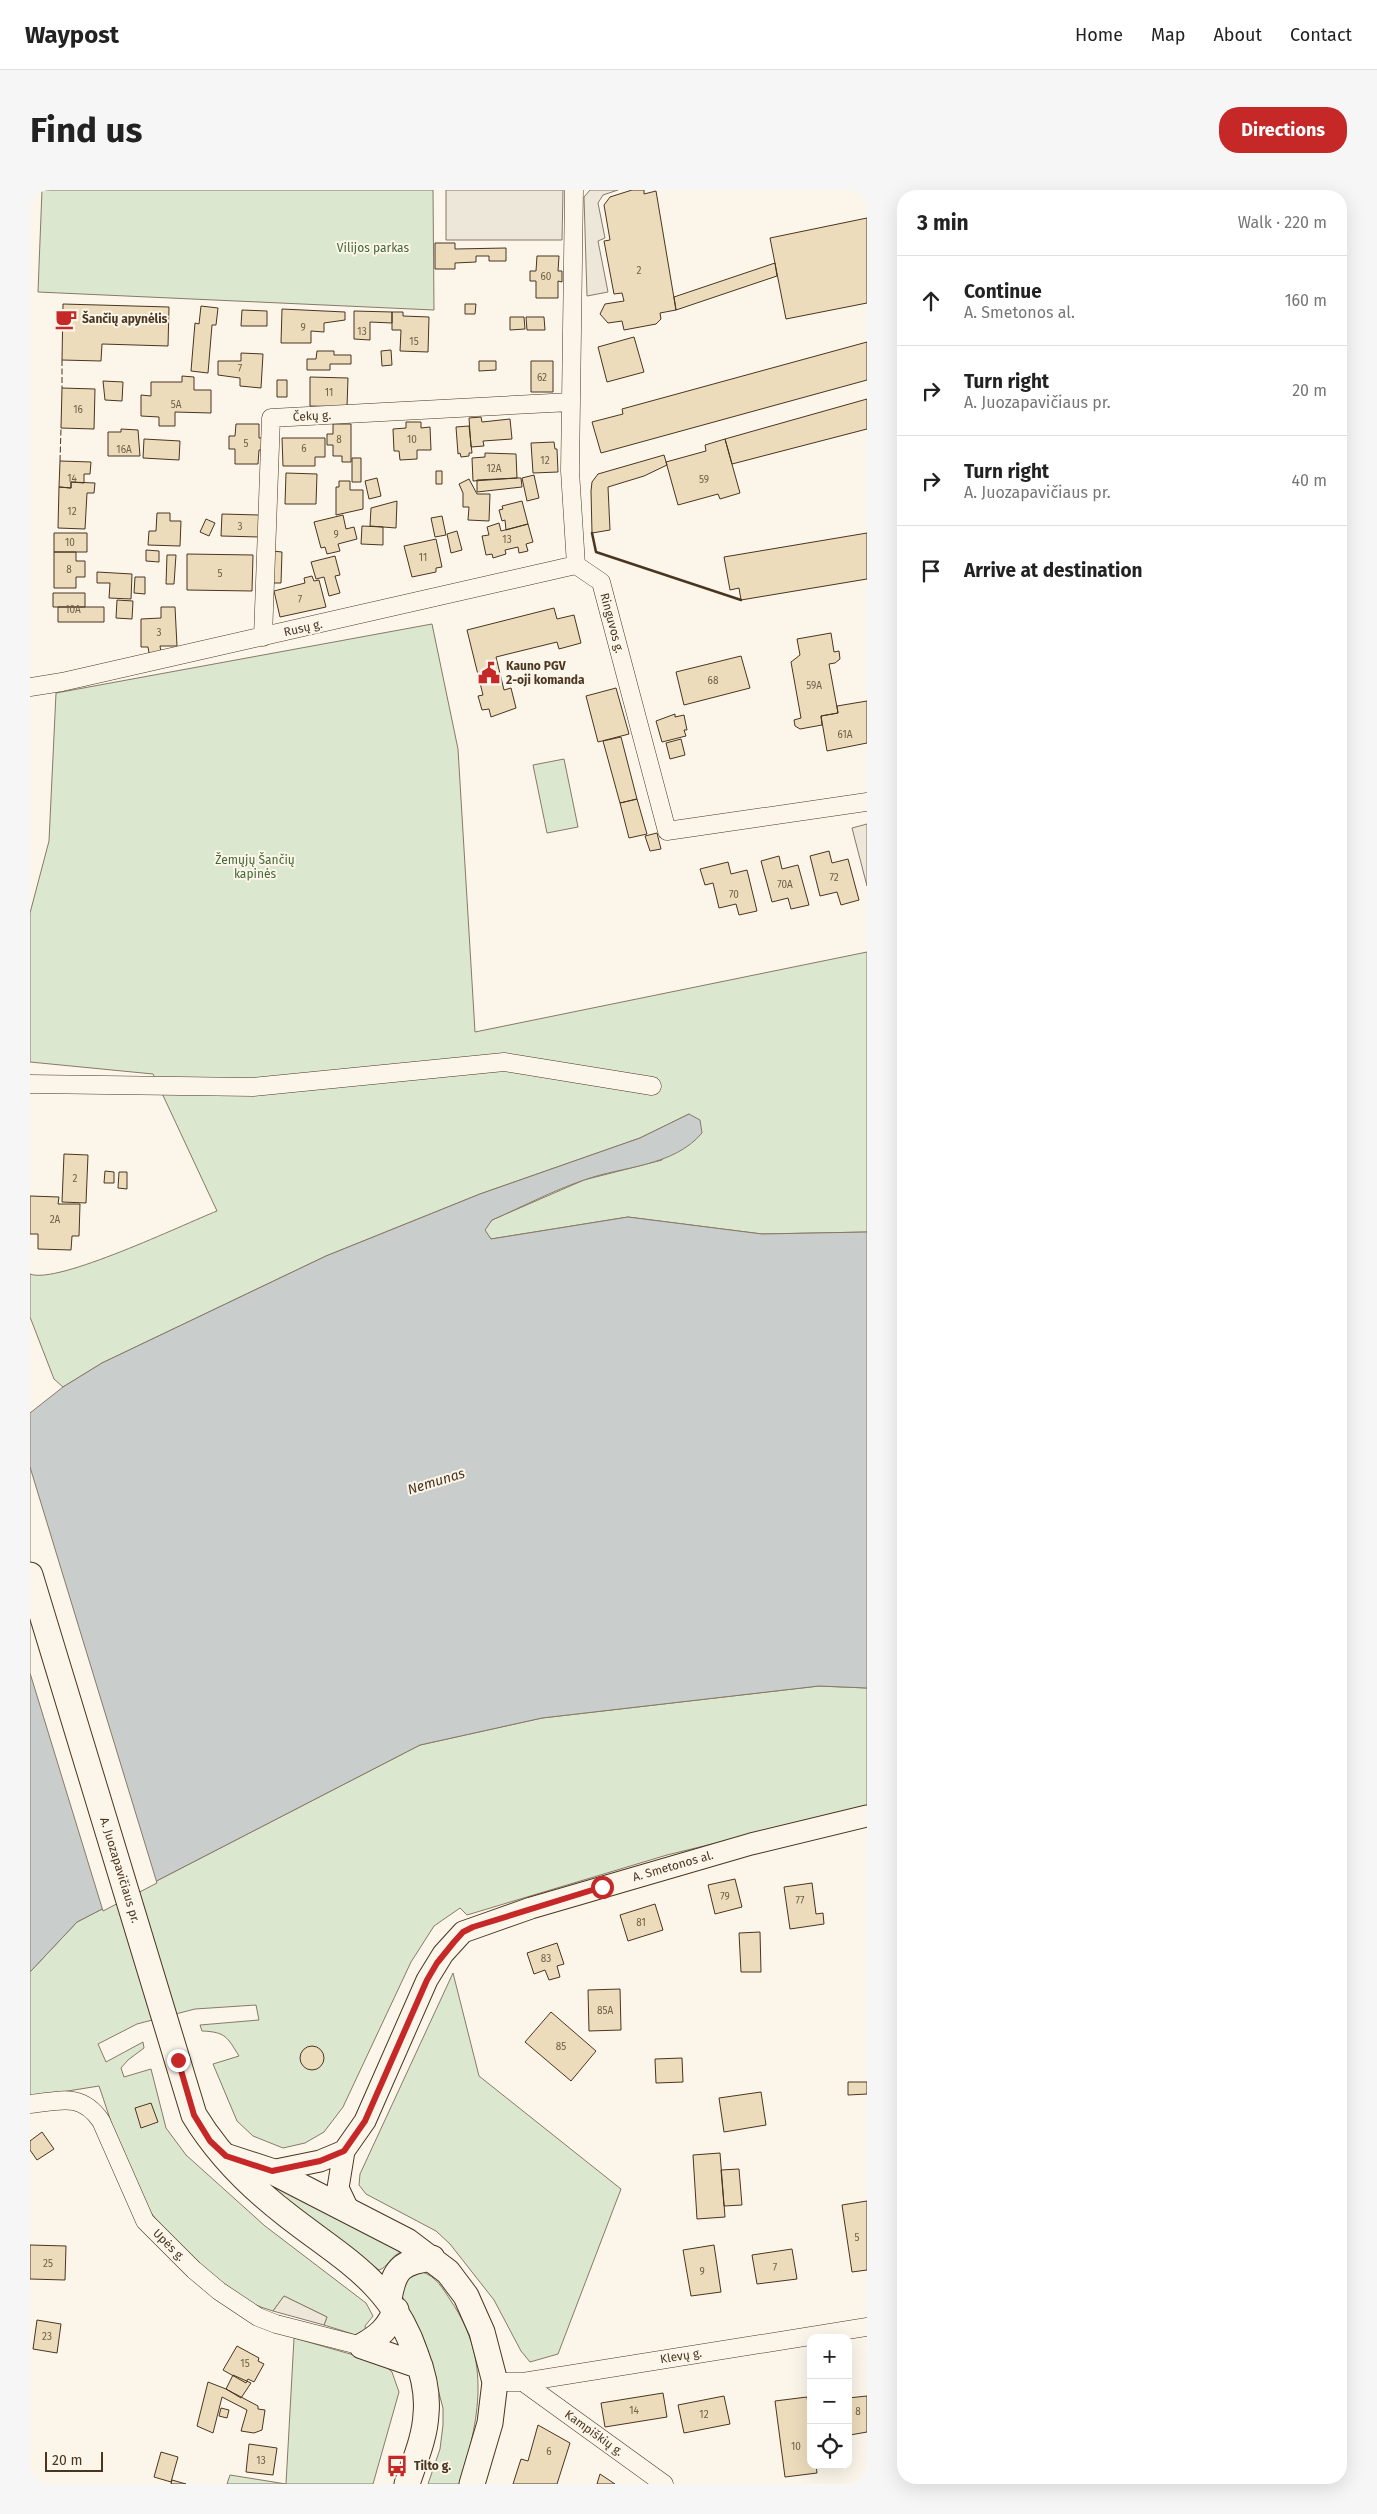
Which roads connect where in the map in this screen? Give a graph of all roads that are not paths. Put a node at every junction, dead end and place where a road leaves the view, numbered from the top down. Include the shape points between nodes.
1 (574, 190) edge
2 (571, 402) junction
3 (576, 565) junction
4 (263, 637) junction
5 (30, 687) edge
6 (867, 802) edge
7 (30, 1084) edge
8 (652, 1086) dead end
9 (30, 1576) edge
10 (867, 1816) edge
11 (30, 2104) edge
12 (344, 2151) junction
13 (226, 2156) junction
14 (272, 2171) junction
15 (348, 2209) junction
16 (432, 2258) junction
17 (392, 2305) junction
18 (867, 2327) edge
19 (362, 2346) junction
20 (420, 2366) junction
21 (495, 2382) junction
22 (523, 2382) junction
23 (407, 2484) edge
24 (472, 2484) edge
25 (664, 2484) edge

1 - 2 street
2 - 3 street via 570,471
2 - 4 street, Čekų g. via 271,418
3 - 4 street, Rusų g.
3 - 6 street, Ringuvos g. via 601,582 667,831
4 - 5 street, Rusų g.
7 - 8 street via 253,1087 504,1062
9 - 13 main road, A. Juozapavičiaus pr. via 194,2115 210,2141
10 - 12 street, A. Smetonos al. via 751,1844 531,1908 463,1932 443,1954 427,1980 365,2121
11 - 19 street, Upės g. via 69,2099 92,2108 145,2221 194,2270 232,2300 276,2324
12 - 14 street via 320,2161
12 - 15 street, A. Smetonos al. via 338,2188
13 - 14 main road, A. Juozapavičiaus pr.
13 - 17 main road, A. Juozapavičiaus pr. via 258,2190 286,2215 342,2255
14 - 15 main road
15 - 16 main road
16 - 17 main road via 411,2261 398,2271 392,2280
16 - 21 main road via 448,2272 466,2296 482,2332
17 - 19 main road via 388,2326
17 - 20 main road via 410,2337
18 - 22 street, Klevų g.
19 - 20 main road
20 - 23 main road via 426,2415
21 - 22 street, Klevų g.
21 - 24 main road via 490,2423
22 - 25 street, Kampiškių g.

